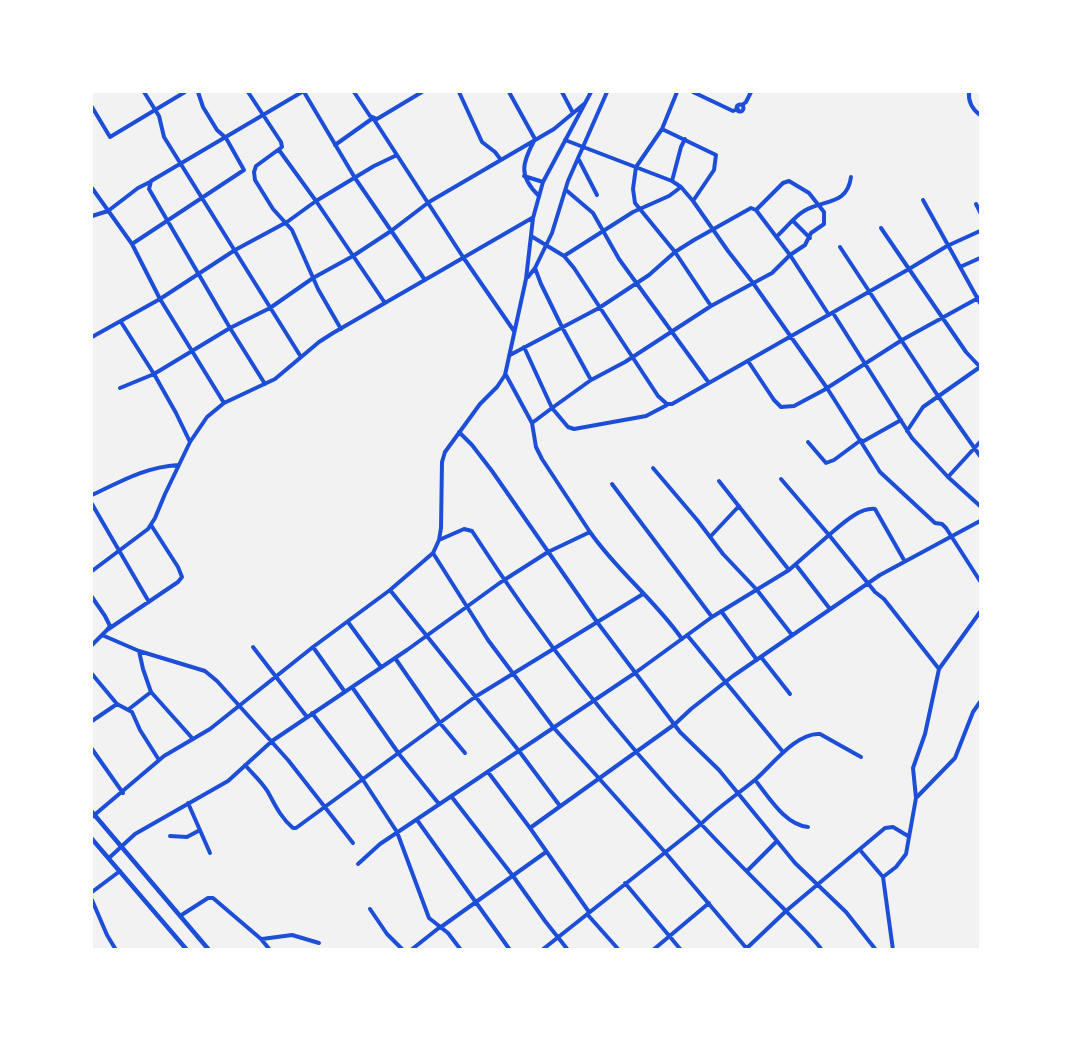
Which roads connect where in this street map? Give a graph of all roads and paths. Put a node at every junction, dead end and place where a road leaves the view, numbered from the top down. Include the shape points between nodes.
1 (144, 92) edge
2 (185, 92) edge
3 (198, 92) edge
4 (248, 92) edge
5 (303, 92) edge
6 (354, 92) edge
7 (408, 92) edge
8 (422, 92) edge
9 (459, 92) edge
10 (509, 92) edge
11 (562, 92) edge
12 (591, 92) edge
13 (607, 92) edge
14 (677, 92) edge
15 (693, 92) edge
16 (751, 92) edge
17 (969, 92) edge
18 (412, 98) junction
19 (586, 102) junction
20 (92, 107) edge
21 (156, 110) junction
22 (573, 113) junction
23 (263, 115) junction
24 (981, 115) edge
25 (373, 118) junction
26 (662, 129) junction
27 (225, 137) junction
28 (535, 139) junction
29 (685, 139) junction
30 (565, 140) junction
31 (335, 145) junction
32 (584, 148) junction
33 (279, 150) junction
34 (397, 155) junction
35 (578, 159) junction
36 (501, 160) junction
37 (181, 163) junction
38 (636, 167) junction
39 (524, 176) junction
40 (851, 177) dead end
41 (355, 178) junction
42 (672, 181) junction
43 (150, 182) junction
44 (543, 182) junction
45 (681, 187) junction
46 (92, 188) edge
47 (566, 190) junction
48 (597, 195) dead end
49 (539, 196) junction
50 (202, 198) junction
51 (923, 200) dead end
52 (316, 201) junction
53 (693, 201) junction
54 (429, 202) junction
55 (819, 204) junction
56 (976, 204) dead end
57 (640, 209) junction
58 (756, 210) junction
59 (108, 211) junction
60 (981, 212) edge
61 (92, 216) edge
62 (532, 218) junction
63 (793, 220) junction
64 (167, 221) junction
65 (287, 222) junction
66 (714, 228) junction
67 (881, 228) dead end
68 (391, 231) junction
69 (603, 231) junction
70 (981, 231) edge
71 (530, 235) junction
72 (776, 237) junction
73 (810, 238) junction
74 (132, 244) junction
75 (545, 246) junction
76 (947, 246) junction
77 (840, 247) dead end
78 (235, 250) junction
79 (675, 252) junction
80 (790, 255) junction
81 (353, 256) junction
82 (564, 256) junction
83 (463, 257) junction
84 (981, 258) edge
85 (960, 267) junction
86 (535, 268) junction
87 (909, 269) junction
88 (198, 272) junction
89 (313, 278) junction
90 (526, 279) junction
91 (425, 280) junction
92 (637, 283) junction
93 (753, 283) junction
94 (869, 292) junction
95 (160, 299) junction
96 (980, 299) edge
97 (385, 303) junction
98 (711, 306) junction
99 (270, 308) junction
100 (599, 308) junction
101 (831, 314) junction
102 (943, 318) junction
103 (121, 322) junction
104 (562, 327) junction
105 (230, 328) junction
106 (341, 329) junction
107 (514, 331) junction
108 (672, 331) junction
109 (92, 337) edge
110 (792, 337) junction
111 (902, 340) junction
112 (524, 347) junction
113 (193, 351) junction
114 (509, 356) junction
115 (633, 356) junction
116 (301, 357) junction
117 (748, 361) junction
118 (865, 364) junction
119 (154, 374) junction
120 (505, 375) junction
121 (591, 380) junction
122 (709, 383) junction
123 (265, 384) junction
124 (120, 388) dead end
125 (827, 388) junction
126 (938, 396) junction
127 (224, 403) junction
128 (667, 404) junction
129 (552, 408) junction
130 (901, 420) junction
131 (532, 423) junction
132 (907, 431) junction
133 (459, 432) junction
134 (862, 441) junction
135 (190, 442) junction
136 (808, 442) dead end
137 (981, 442) edge
138 (974, 448) junction
139 (981, 456) edge
140 (178, 465) junction
141 (653, 468) dead end
142 (948, 477) junction
143 (781, 480) dead end
144 (719, 481) dead end
145 (612, 484) dead end
146 (92, 495) edge
147 (92, 504) edge
148 (738, 506) junction
149 (981, 506) edge
150 (981, 521) edge
151 (151, 525) junction
152 (590, 532) junction
153 (829, 535) junction
154 (710, 537) junction
155 (952, 537) junction
156 (439, 540) junction
157 (118, 552) junction
158 (548, 552) junction
159 (433, 553) junction
160 (904, 560) junction
161 (796, 565) junction
162 (92, 570) edge
163 (789, 570) junction
164 (504, 581) junction
165 (981, 581) edge
166 (868, 583) junction
167 (390, 590) junction
168 (757, 591) junction
169 (643, 594) junction
170 (92, 597) edge
171 (149, 602) junction
172 (467, 606) junction
173 (830, 609) junction
174 (722, 611) junction
175 (981, 612) edge
176 (712, 617) junction
177 (348, 622) junction
178 (597, 622) junction
179 (107, 630) junction
180 (102, 635) junction
181 (426, 635) junction
182 (687, 635) junction
183 (792, 635) junction
184 (682, 639) junction
185 (92, 645) edge
186 (253, 647) dead end
187 (313, 647) junction
188 (555, 649) junction
189 (140, 651) junction
190 (395, 658) junction
191 (759, 658) junction
192 (381, 667) junction
193 (939, 669) junction
194 (635, 673) junction
195 (92, 674) edge
196 (513, 674) junction
197 (276, 675) junction
198 (725, 682) junction
199 (352, 687) junction
200 (151, 692) junction
201 (345, 692) junction
202 (790, 694) dead end
203 (475, 697) junction
204 (594, 700) junction
205 (981, 702) edge
206 (117, 704) junction
207 (239, 706) junction
208 (129, 709) junction
209 (312, 713) junction
210 (307, 717) junction
211 (92, 722) edge
212 (440, 723) junction
213 (675, 724) junction
214 (553, 727) junction
215 (193, 740) junction
216 (272, 741) junction
217 (92, 749) edge
218 (519, 751) junction
219 (637, 751) junction
220 (783, 752) junction
221 (465, 753) dead end
222 (399, 754) junction
223 (861, 757) dead end
224 (159, 760) junction
225 (245, 765) junction
226 (488, 772) junction
227 (599, 779) junction
228 (363, 780) junction
229 (755, 780) junction
230 (123, 792) junction
231 (737, 792) junction
232 (451, 796) junction
233 (916, 798) junction
234 (188, 803) junction
235 (439, 804) junction
236 (323, 806) junction
237 (560, 806) junction
238 (92, 815) edge
239 (417, 820) junction
240 (701, 824) junction
241 (808, 826) dead end
242 (530, 828) junction
243 (200, 830) junction
244 (397, 832) junction
245 (170, 836) dead end
246 (908, 837) junction
247 (92, 839) edge
248 (777, 841) junction
249 (353, 843) dead end
250 (120, 848) junction
251 (860, 850) junction
252 (664, 851) junction
253 (546, 852) junction
254 (210, 853) dead end
255 (108, 858) junction
256 (358, 864) dead end
257 (120, 871) junction
258 (747, 871) junction
259 (513, 876) junction
260 (883, 877) junction
261 (625, 883) junction
262 (817, 886) junction
263 (92, 892) edge
264 (92, 900) edge
265 (476, 903) junction
266 (710, 903) junction
267 (369, 909) dead end
268 (786, 911) junction
269 (588, 913) junction
270 (180, 916) junction
271 (440, 927) junction
272 (670, 936) junction
273 (557, 937) junction
274 (261, 939) junction
275 (319, 943) dead end
276 (894, 948) edge
277 (747, 949) edge
278 (874, 949) edge
279 (116, 950) edge
280 (188, 950) edge
281 (209, 950) edge
282 (270, 950) edge
283 (403, 950) edge
284 (411, 950) edge
285 (461, 950) edge
286 (510, 950) edge
287 (542, 950) edge
288 (568, 950) edge
289 (619, 950) edge
290 (653, 950) edge
291 (681, 950) edge
292 (822, 950) edge

1 - 21 street
2 - 21 street
3 - 27 street via 217,130
4 - 23 street
5 - 23 street
5 - 31 street
6 - 25 street
7 - 18 street
8 - 18 street
9 - 36 street via 482,142
10 - 28 street
11 - 22 street
12 - 19 street
13 - 32 street
14 - 26 street
15 - 16 street via 733,111 743,110
17 - 24 street via 973,110
18 - 25 street
19 - 22 street
19 - 30 street
20 - 21 street via 110,137
21 - 37 street via 164,137
22 - 28 street
23 - 27 street
23 - 33 street via 281,142
25 - 31 street
25 - 34 street
26 - 29 street
26 - 38 street
27 - 37 street
27 - 50 street via 244,170
28 - 36 street
28 - 39 street via 525,156
29 - 42 street
29 - 53 street via 715,153 717,158 714,170
30 - 32 street
30 - 44 street
31 - 41 street
32 - 35 street
32 - 38 street
33 - 52 street
33 - 65 street via 254,172 263,195
34 - 41 street
34 - 54 street
35 - 47 street
35 - 48 street
36 - 54 street
37 - 43 street
37 - 50 street
38 - 42 street
38 - 57 street via 633,189
39 - 44 street
39 - 49 street
40 - 55 street via 842,196
41 - 52 street
41 - 68 street
42 - 45 street
43 - 59 street
43 - 64 street via 149,189
44 - 49 street
45 - 53 street
45 - 57 street
46 - 59 street
47 - 69 street via 594,213
47 - 75 street
49 - 62 street
50 - 64 street
50 - 78 street
51 - 76 street
52 - 65 street
52 - 81 street
53 - 66 street
54 - 68 street
54 - 83 street
55 - 58 street via 789,181
55 - 63 street
55 - 73 street via 825,221
56 - 60 street
57 - 69 street
57 - 79 street
58 - 66 street via 751,208
58 - 72 street
59 - 61 street
59 - 74 street
62 - 71 street
62 - 83 street
63 - 72 street
63 - 73 street
64 - 74 street
64 - 88 street
65 - 78 street
65 - 89 street
66 - 79 street
66 - 93 street
67 - 87 street
68 - 81 street
68 - 91 street
69 - 82 street
69 - 92 street
70 - 76 street
71 - 75 street
71 - 90 street
72 - 80 street
73 - 80 street
74 - 95 street
75 - 82 street
75 - 86 street
76 - 85 street
76 - 87 street
77 - 94 street
78 - 88 street
78 - 99 street
79 - 92 street
79 - 98 street
80 - 93 street via 772,273
80 - 101 street
81 - 89 street
81 - 97 street
82 - 100 street
83 - 91 street
83 - 107 street
84 - 85 street
85 - 96 street
86 - 90 street
86 - 104 street
87 - 94 street
87 - 102 street
88 - 95 street
88 - 105 street
89 - 99 street
89 - 106 street
90 - 107 street
91 - 97 street
92 - 100 street
92 - 108 street
93 - 98 street
93 - 110 street
94 - 101 street
94 - 111 street
95 - 103 street
95 - 113 street
96 - 102 street
97 - 106 street
98 - 108 street
99 - 105 street
99 - 116 street
100 - 104 street
100 - 115 street
101 - 110 street
101 - 118 street
102 - 111 street
102 - 126 street via 981,368
103 - 109 street
103 - 119 street
104 - 112 street
104 - 121 street
105 - 113 street
105 - 123 street
106 - 116 street
107 - 114 street
108 - 115 street
108 - 122 street
110 - 117 street
110 - 125 street
111 - 118 street
111 - 126 street
112 - 114 street
112 - 129 street
113 - 119 street
113 - 127 street
114 - 120 street
115 - 121 street
115 - 128 street
116 - 123 street
117 - 122 street
117 - 125 street via 781,407 794,406
118 - 125 street
118 - 130 street
119 - 124 street
119 - 135 street
120 - 131 street
120 - 133 street
121 - 129 street
122 - 128 street
123 - 127 street
125 - 134 street
126 - 132 street via 923,407
126 - 138 street
127 - 135 street via 207,417
128 - 129 street via 646,416 574,429
129 - 131 street
130 - 132 street
130 - 134 street
131 - 152 street via 542,459
132 - 142 street
133 - 156 street via 442,462
133 - 158 street via 492,471
134 - 136 street via 826,463
134 - 155 street via 880,472
135 - 140 street
137 - 138 street
138 - 139 street
138 - 142 street
140 - 146 street via 134,474
140 - 151 street
141 - 154 street
142 - 149 street
143 - 153 street
144 - 148 street
145 - 176 street
147 - 157 street
148 - 154 street
148 - 163 street
150 - 155 street
151 - 157 street
151 - 171 street via 182,574 178,582
152 - 158 street
152 - 169 street
153 - 160 street via 860,513 875,509
153 - 161 street
153 - 166 street
154 - 168 street
155 - 160 street
155 - 165 street
156 - 159 street
156 - 164 street via 468,528
157 - 162 street
157 - 171 street
158 - 164 street
158 - 178 street
159 - 167 street
159 - 172 street
160 - 166 street
161 - 163 street
161 - 173 street
163 - 168 street
164 - 172 street
164 - 188 street
166 - 173 street
166 - 193 street
167 - 177 street
167 - 181 street
168 - 174 street
168 - 183 street
169 - 178 street
169 - 184 street
170 - 179 street via 109,622
171 - 179 street
172 - 181 street
172 - 196 street
173 - 183 street
174 - 176 street
174 - 191 street
175 - 193 street
176 - 182 street
177 - 187 street
177 - 192 street
178 - 188 street
178 - 194 street
179 - 180 street
180 - 185 street
180 - 189 street
181 - 190 street
181 - 203 street
182 - 184 street
182 - 198 street
183 - 191 street
184 - 194 street
186 - 197 street
187 - 197 street
187 - 201 street
188 - 196 street
188 - 204 street
189 - 200 street
189 - 207 street via 205,671
190 - 192 street
190 - 212 street
191 - 198 street
191 - 202 street
192 - 199 street
193 - 233 street via 913,768
194 - 204 street
194 - 213 street
195 - 206 street
196 - 203 street
196 - 214 street
197 - 207 street
197 - 210 street
198 - 213 street
198 - 220 street
199 - 201 street
199 - 222 street
200 - 208 street
200 - 215 street
201 - 209 street
203 - 212 street
203 - 218 street
204 - 214 street
204 - 219 street
205 - 233 street via 973,712 955,758
206 - 208 street
206 - 211 street
207 - 215 street
207 - 216 street
208 - 224 street
209 - 210 street
209 - 228 street
210 - 216 street
212 - 221 street
212 - 222 street
213 - 219 street
213 - 231 street
214 - 218 street
214 - 227 street
215 - 224 street
216 - 225 street
216 - 236 street
217 - 230 street
218 - 226 street
218 - 237 street
219 - 227 street
219 - 240 street
220 - 223 street via 820,734
220 - 229 street
222 - 228 street
222 - 235 street
224 - 230 street
225 - 234 street via 228,781
225 - 236 street via 293,828
226 - 232 street
226 - 242 street
227 - 237 street
227 - 252 street
228 - 236 street
228 - 244 street
229 - 231 street
229 - 241 street via 790,820
230 - 238 street
231 - 240 street
231 - 248 street
232 - 235 street
232 - 259 street
233 - 246 street
234 - 243 street
234 - 250 street via 135,834
235 - 239 street
236 - 249 street
237 - 242 street
238 - 250 street
239 - 244 street
239 - 265 street
240 - 252 street
240 - 258 street
242 - 253 street
243 - 245 street via 187,837
243 - 254 street
244 - 256 street
244 - 271 street via 427,914
246 - 251 street via 892,827 885,828
246 - 260 street via 906,854
247 - 255 street
248 - 258 street
248 - 262 street
250 - 255 street
250 - 270 street
251 - 260 street
251 - 262 street
252 - 261 street
252 - 266 street
253 - 259 street
253 - 269 street
255 - 257 street
257 - 263 street
257 - 280 street
258 - 268 street
259 - 265 street
259 - 273 street
260 - 276 street
261 - 269 street
261 - 272 street
262 - 268 street
262 - 278 street via 846,912
264 - 279 street
265 - 271 street
265 - 286 street
266 - 272 street
266 - 277 street
267 - 283 street
268 - 277 street
268 - 292 street
269 - 273 street
269 - 289 street
270 - 274 street via 213,898
270 - 281 street
271 - 284 street
271 - 285 street
272 - 290 street
272 - 291 street
273 - 287 street
273 - 288 street
274 - 275 street via 292,935
274 - 282 street

